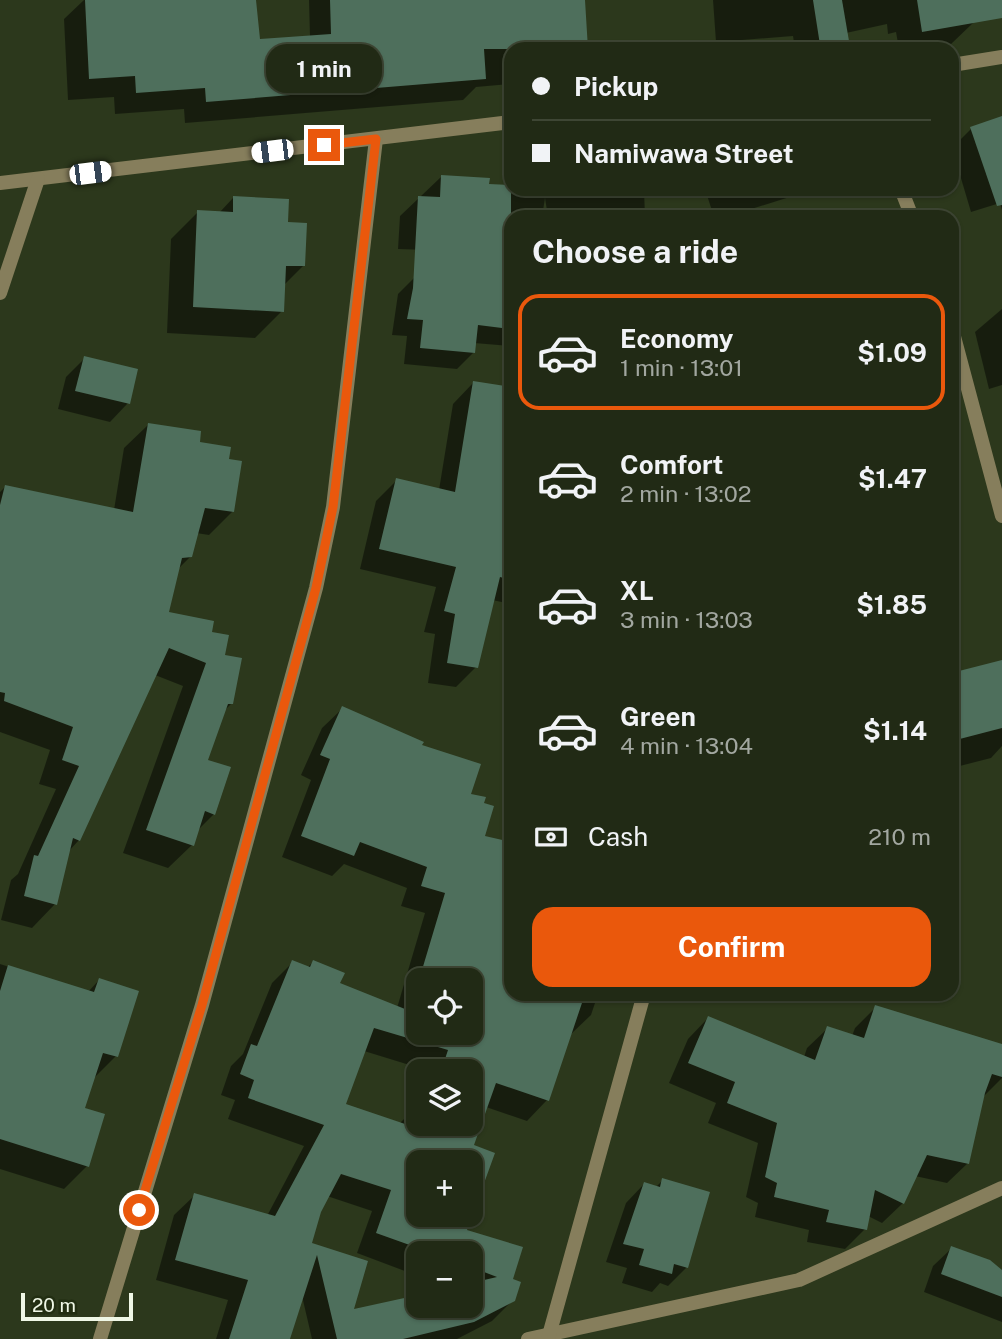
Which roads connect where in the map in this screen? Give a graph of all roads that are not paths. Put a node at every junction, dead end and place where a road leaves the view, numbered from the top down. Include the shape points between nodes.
1 (1002, 57) edge
2 (959, 64) edge
3 (504, 123) edge
4 (376, 139) junction
5 (37, 179) junction
6 (0, 183) edge
7 (0, 293) edge
8 (959, 355) edge
9 (1002, 516) edge
10 (641, 1001) edge
11 (1002, 1188) edge
12 (549, 1336) edge
13 (100, 1339) edge
14 (528, 1339) edge

1 - 2 street
3 - 4 street
4 - 5 street
4 - 13 street via 333,507 316,588 202,1005
5 - 6 street
5 - 7 street
8 - 9 street
10 - 12 street
11 - 12 street via 799,1280
12 - 14 street

